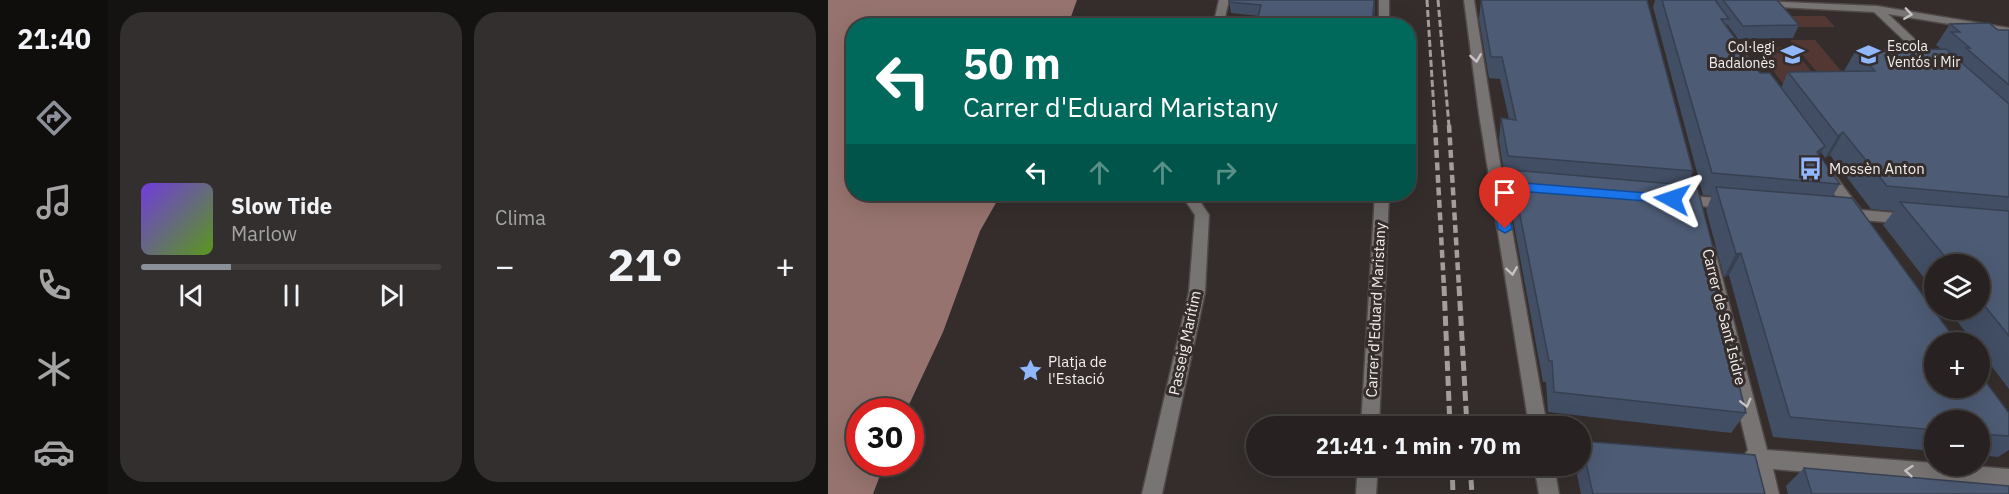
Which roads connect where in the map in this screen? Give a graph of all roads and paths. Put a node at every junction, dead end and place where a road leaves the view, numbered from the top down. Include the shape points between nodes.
1 (1224, 0) edge
2 (1384, 0) edge
3 (1469, 0) edge
4 (1750, 4) edge
5 (1877, 9) junction
6 (1220, 18) edge
7 (1384, 18) edge
8 (2009, 31) edge
9 (1943, 72) edge
10 (1817, 159) edge
11 (1498, 185) junction
12 (1544, 189) edge
13 (1671, 199) edge
14 (1193, 201) edge
15 (1383, 201) edge
16 (1741, 205) edge
17 (1833, 213) edge
18 (1856, 215) junction
19 (1927, 221) edge
20 (1703, 234) edge
21 (1870, 234) edge
22 (1371, 416) edge
23 (1536, 416) edge
24 (1738, 457) edge
25 (1760, 459) junction
26 (1367, 476) edge
27 (1546, 476) edge
28 (2009, 479) edge
29 (1152, 494) edge
30 (1366, 494) edge
31 (1549, 494) edge
32 (1769, 494) edge

1 - 6 street
2 - 7 street
3 -> 11 street
4 - 5 street
5 -> 8 street
5 - 9 street
10 - 18 street
11 - 12 street
11 -> 23 street
13 - 16 street
14 - 29 street, Passeig Marítim via 1202,215 1197,292
15 - 22 street, Carrer d'Eduard Maristany
17 - 18 street
18 - 19 street
18 - 21 street
20 -> 25 street, Carrer de Sant Isidre
24 - 25 street
28 -> 25 street
25 - 32 street, Carrer de Sant Isidre
26 - 30 street
27 - 31 street

